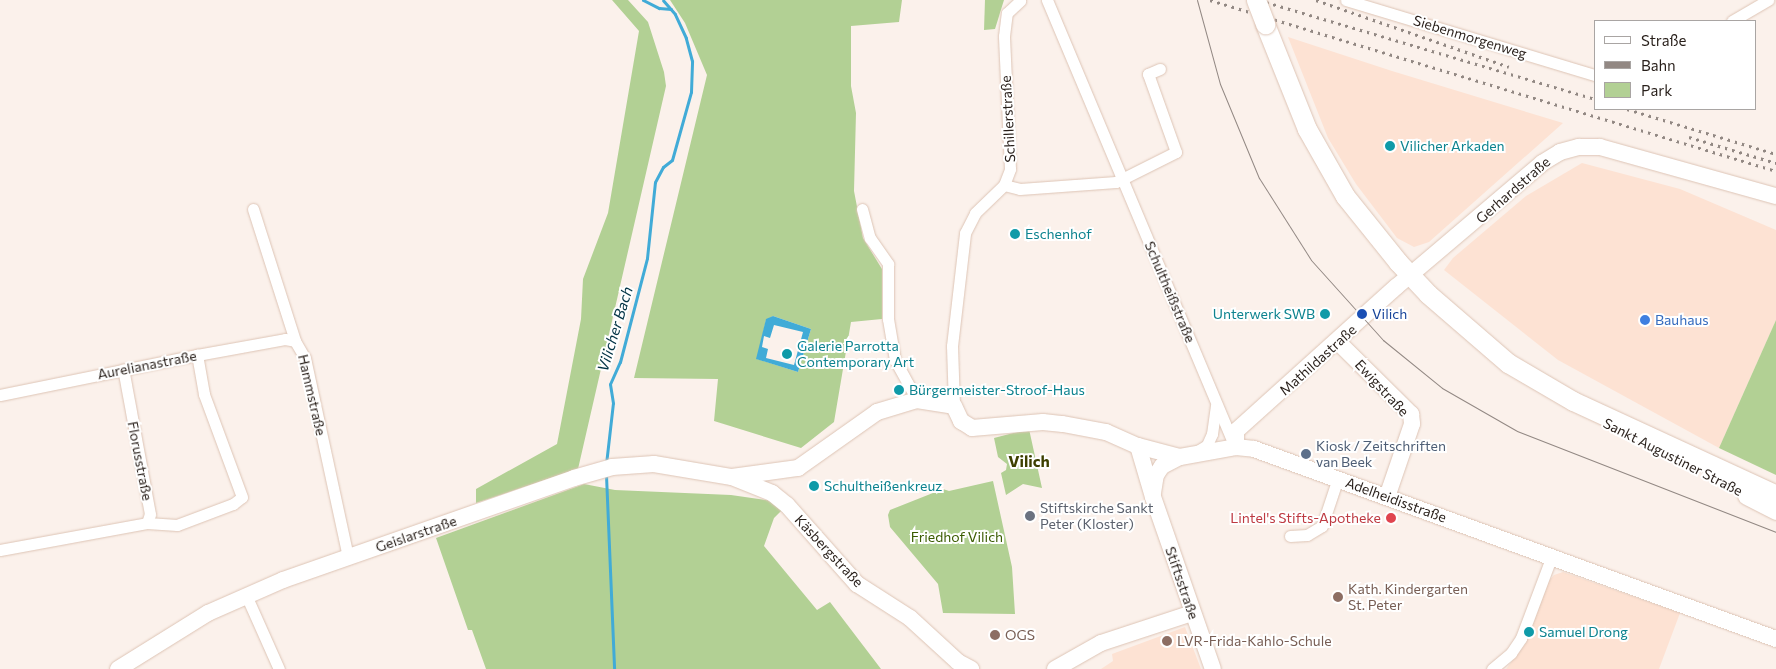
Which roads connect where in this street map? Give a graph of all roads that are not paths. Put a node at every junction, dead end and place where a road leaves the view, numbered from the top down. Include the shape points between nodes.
1 (1047, 0) edge
2 (1256, 0) edge
3 (1346, 0) edge
4 (1768, 0) edge
5 (1020, 1) edge
6 (1734, 20) edge
7 (1160, 69) dead end
8 (1594, 75) edge
9 (1123, 180) junction
10 (1004, 185) junction
11 (1776, 196) edge
12 (254, 209) dead end
13 (862, 209) dead end
14 (1410, 276) junction
15 (295, 341) junction
16 (1338, 342) junction
17 (197, 355) junction
18 (123, 369) junction
19 (0, 395) edge
20 (917, 400) junction
21 (1573, 401) junction
22 (1216, 404) junction
23 (954, 406) junction
24 (1138, 446) junction
25 (1236, 447) junction
26 (1186, 456) junction
27 (772, 474) junction
28 (732, 477) junction
29 (1338, 478) junction
30 (772, 493) junction
31 (1776, 495) edge
32 (1153, 497) junction
33 (1387, 497) junction
34 (1776, 510) edge
35 (147, 524) junction
36 (1290, 536) dead end
37 (0, 550) edge
38 (348, 557) junction
39 (1552, 558) junction
40 (246, 595) junction
41 (1192, 613) junction
42 (1776, 639) edge
43 (118, 669) edge
44 (279, 669) edge
45 (971, 669) edge
46 (1055, 669) edge
47 (1213, 669) edge
48 (1492, 669) edge

1 - 9 street, Schultheißstraße
2 - 14 main road, Sankt Augustiner Straße, bridge via 1308,129 1340,188
3 - 8 street, Siebenmorgenweg
4 - 6 street
5 - 10 street, Schillerstraße via 1007,12 1004,36 1010,169
7 - 9 street via 1148,74 1176,152
9 - 10 street via 1020,189
9 - 22 street, Schultheißstraße
10 - 23 street via 975,213 965,233 952,346
11 - 14 street, Gerhardstraße via 1614,150 1585,146 1567,149 1542,163
12 - 15 street, Hammstraße
13 - 20 street via 870,238 888,264 888,318 895,360
14 - 16 street, Mathildastraße
14 - 21 main road, Sankt Augustiner Straße via 1508,363
15 - 17 street, Aurelianastraße via 285,339
15 - 38 street, Hammstraße via 305,358
16 - 25 street, Mathildastraße via 1236,431
16 - 33 street, Ewigstraße via 1411,414 1412,424
17 - 18 street, Aurelianastraße
17 - 35 street via 204,394 242,497 233,504 177,525
18 - 19 street, Aurelianastraße
18 - 35 street, Florusstraße via 150,514
20 - 23 street
20 - 27 street via 877,412 798,468
21 - 31 main road, Sankt Augustiner Straße
21 - 34 main road, Sankt Augustiner Straße via 1590,415
22 - 25 street, Schultheißstraße
22 - 26 street via 1212,434 1207,445
23 - 24 street, Adelheidisstraße via 968,427 1043,422 1106,432
24 - 26 street, Adelheidisstraße
24 - 32 street, Stiftsstraße
25 - 26 street, Adelheidisstraße
25 - 29 street, Adelheidisstraße via 1266,452
26 - 32 street, Stiftsstraße via 1162,466 1156,475
27 - 28 street
27 - 30 street via 769,485
28 - 30 street, Käsbergstraße
28 - 38 street, Geislarstraße via 654,464 604,469
29 - 33 street, Adelheidisstraße
29 - 36 street via 1322,526 1307,535
30 - 45 street, Käsbergstraße via 857,584 910,618 958,662
32 - 41 street, Stiftsstraße
33 - 39 street, Adelheidisstraße
35 - 37 street
38 - 40 street, Geislarstraße
39 - 42 street, Adelheidisstraße
39 - 48 street via 1521,638 1511,653
40 - 43 street, Geislarstraße via 208,613
40 - 44 street
41 - 46 street via 1101,643
41 - 47 street, Stiftsstraße

